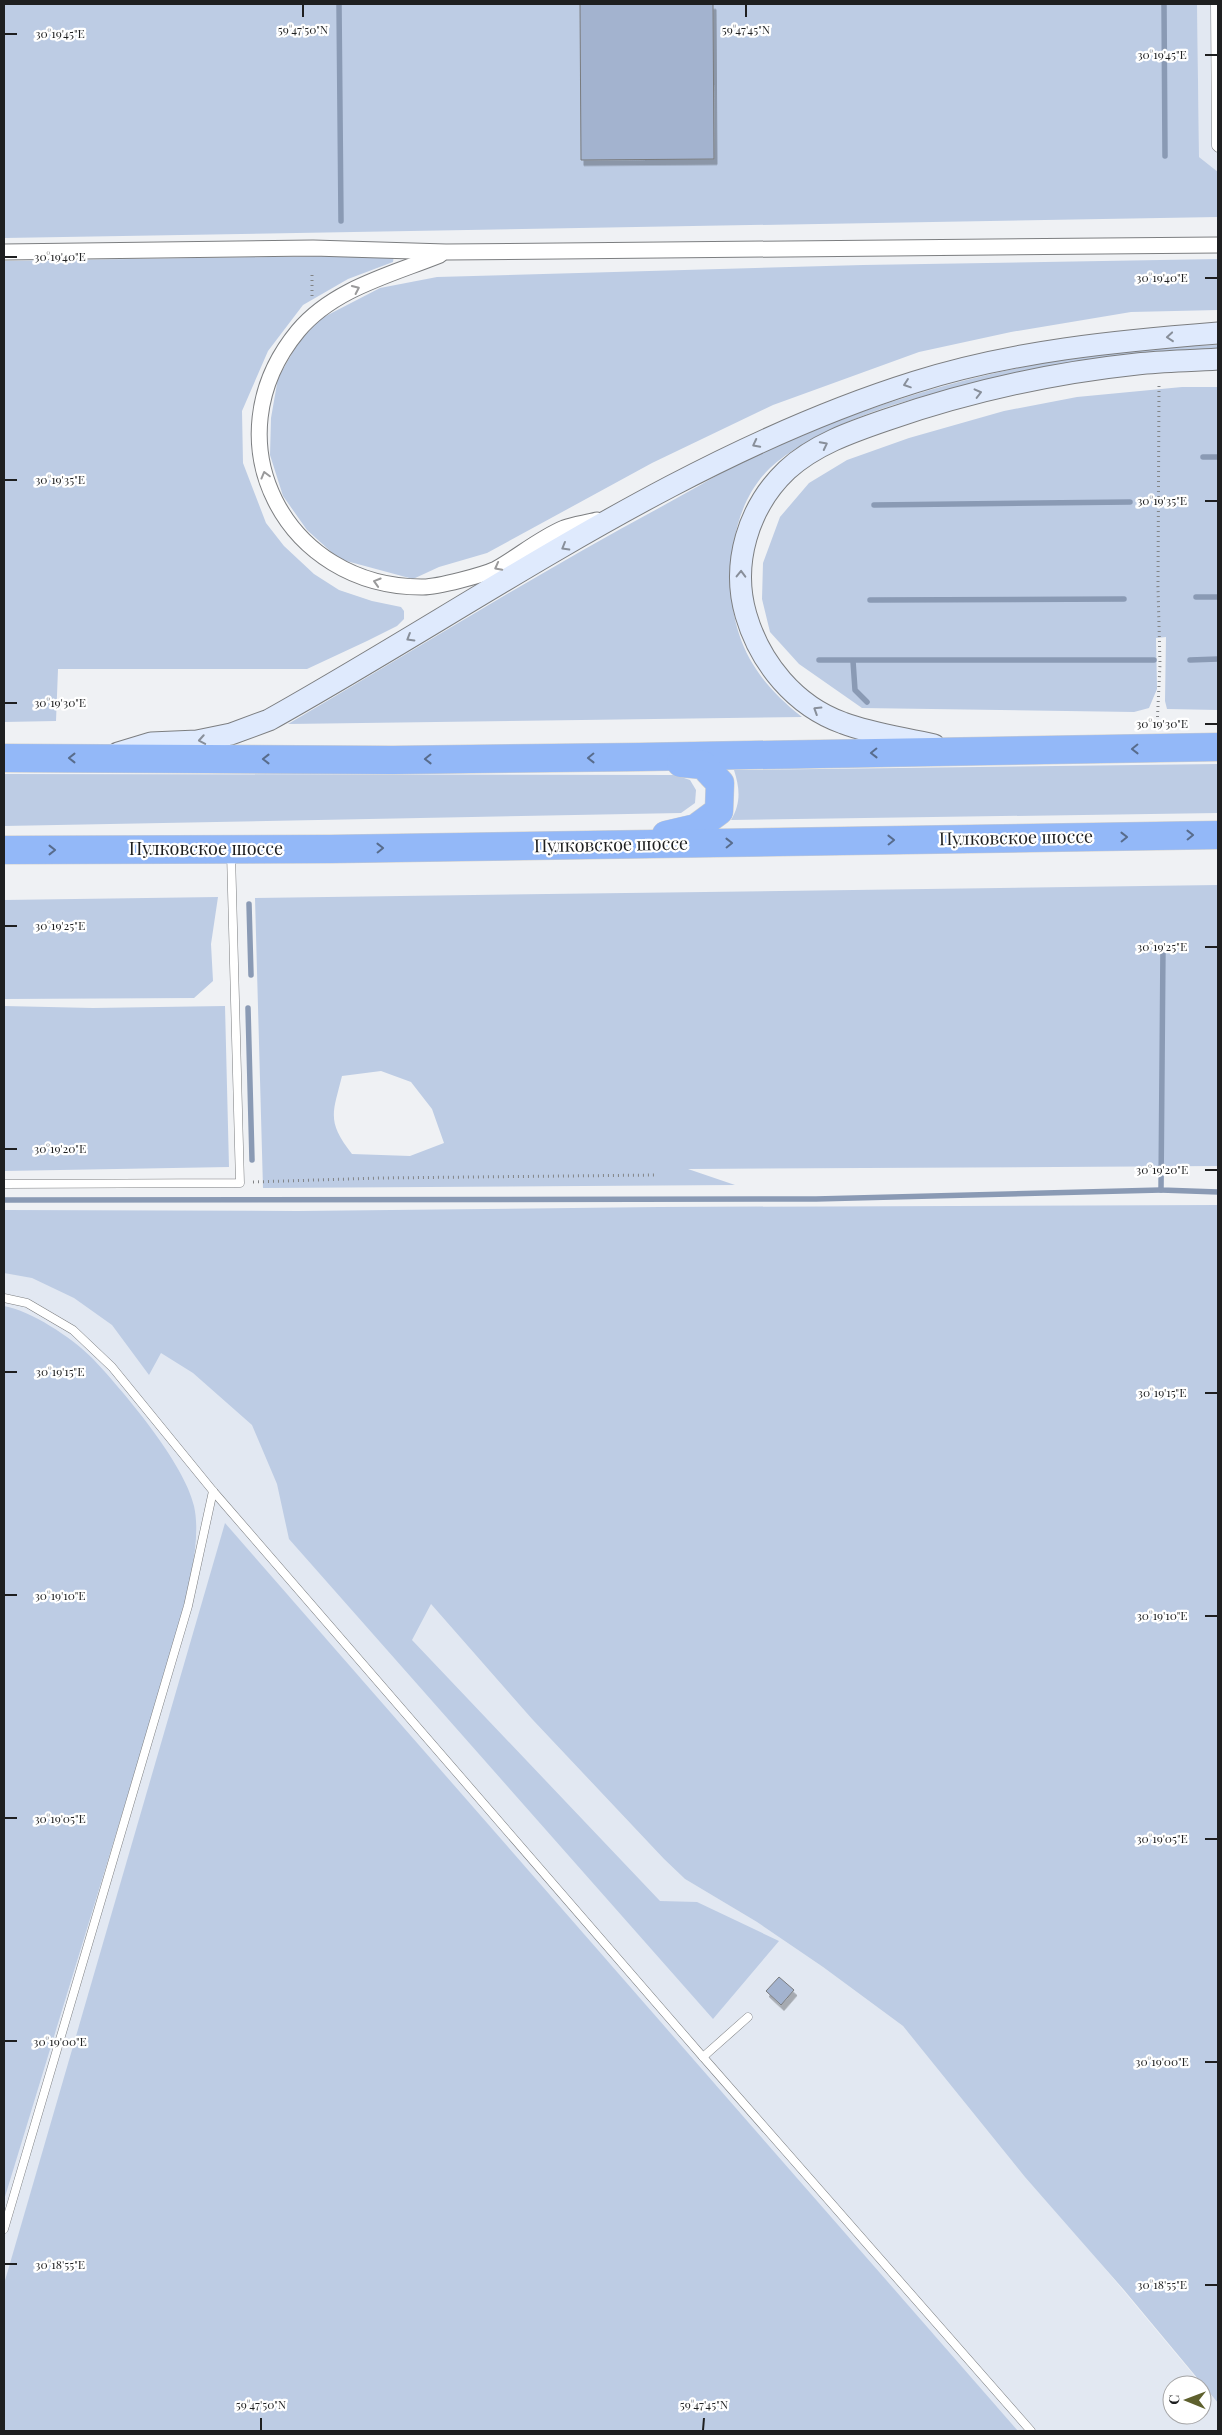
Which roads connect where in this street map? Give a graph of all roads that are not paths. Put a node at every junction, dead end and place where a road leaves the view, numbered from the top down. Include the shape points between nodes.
1 (1215, 4) edge
2 (1218, 148) edge
3 (1218, 246) edge
4 (4, 252) edge
5 (446, 252) junction
6 (1218, 333) edge
7 (1218, 359) edge
8 (622, 513) junction
9 (1218, 747) edge
10 (958, 751) junction
11 (640, 757) junction
12 (4, 758) edge
13 (100, 758) junction
14 (1218, 835) edge
15 (627, 844) junction
16 (4, 850) edge
17 (231, 850) junction
18 (4, 1184) edge
19 (4, 1298) edge
20 (213, 1490) junction
21 (748, 2017) dead end
22 (703, 2057) junction
23 (4, 2229) edge
24 (1030, 2431) edge

1 - 2 lane
3 - 5 street
4 - 5 street via 103,246
8 -> 5 street via 564,528 494,570 425,587 389,586 336,567 306,543 276,504 265,478 259,423 263,397 285,348 315,314 334,300
6 -> 8 main road via 1066,348 1001,359 917,381 842,406 764,441
10 -> 7 main road via 843,723 794,695 767,662 750,629 742,603 741,580 749,526 764,496 788,470 822,445 929,406 1031,381 1137,364
8 -> 13 main road via 269,720 231,734 197,741 151,743
9 -> 10 highway
10 -> 11 highway
11 -> 13 highway via 393,760
11 - 15 highway via 703,765 720,783 719,811 696,828
13 -> 12 highway
15 -> 14 highway, Пулковское шоссе
17 -> 15 highway, Пулковское шоссе
16 -> 17 highway, Пулковское шоссе
17 - 18 lane via 240,1183
19 - 20 lane via 27,1303 73,1330 112,1367
20 - 22 lane
20 - 23 lane via 188,1606
21 - 22 lane
22 - 24 lane

